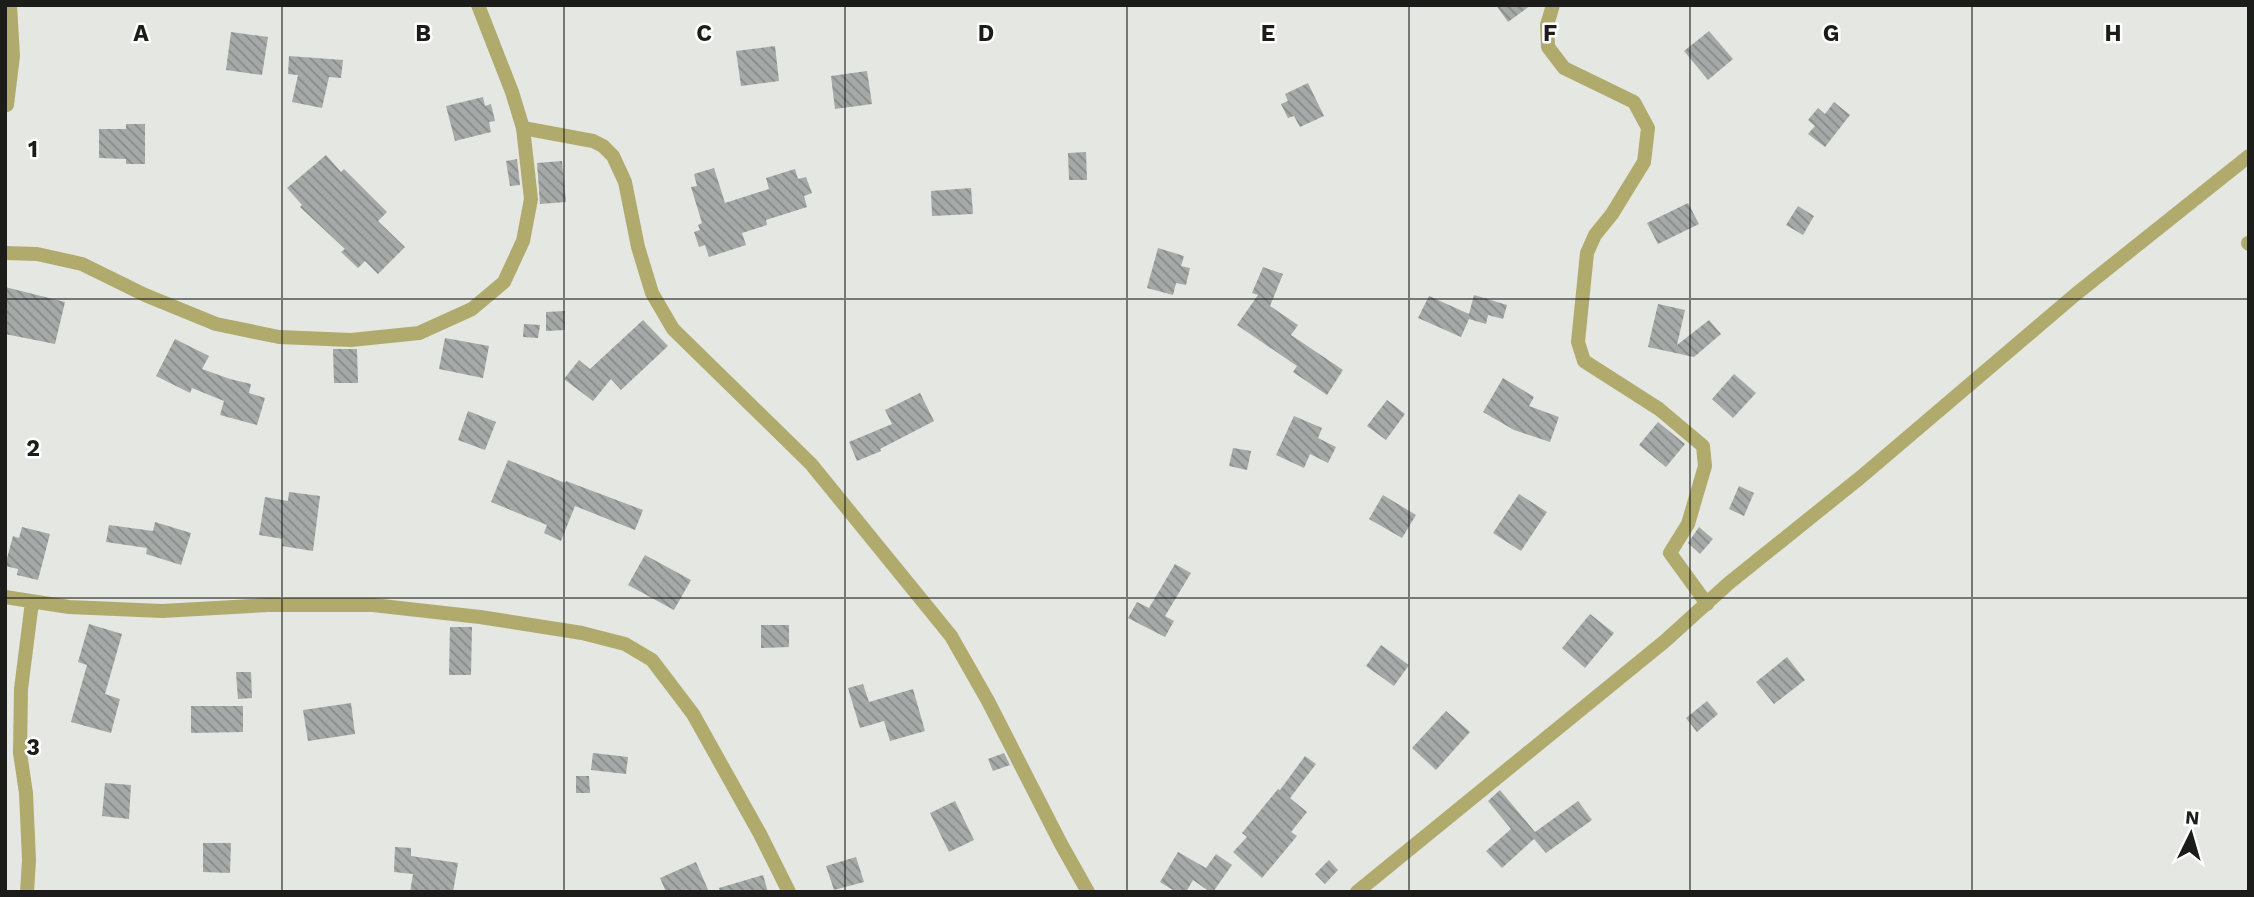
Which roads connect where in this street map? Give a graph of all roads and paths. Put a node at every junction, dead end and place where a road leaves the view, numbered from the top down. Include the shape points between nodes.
1 (10, 5) edge
2 (478, 5) edge
3 (1553, 5) edge
4 (7, 105) edge
5 (523, 128) junction
6 (2249, 156) edge
7 (5, 253) edge
8 (5, 597) edge
9 (32, 602) junction
10 (1707, 604) junction
11 (27, 892) edge
12 (789, 892) edge
13 (1087, 892) edge
14 (1357, 892) edge

1 - 4 street via 13,56
2 - 5 street
3 - 10 street via 1547,25 1548,47 1564,68 1634,102 1648,128 1644,162 1587,253 1578,342 1584,361 1659,409 1703,446 1705,466 1688,524 1670,553
5 - 7 street via 531,200 523,242 504,282 472,309 419,332 351,340 279,337 216,324 82,264 37,254
5 - 13 street via 593,141 613,156 625,182 652,293 673,329 811,464 951,636
6 - 10 street via 2076,294
8 - 9 street
9 - 11 street via 21,689
9 - 12 street via 162,611 373,605 480,617 625,643 652,660 693,714
10 - 14 street

